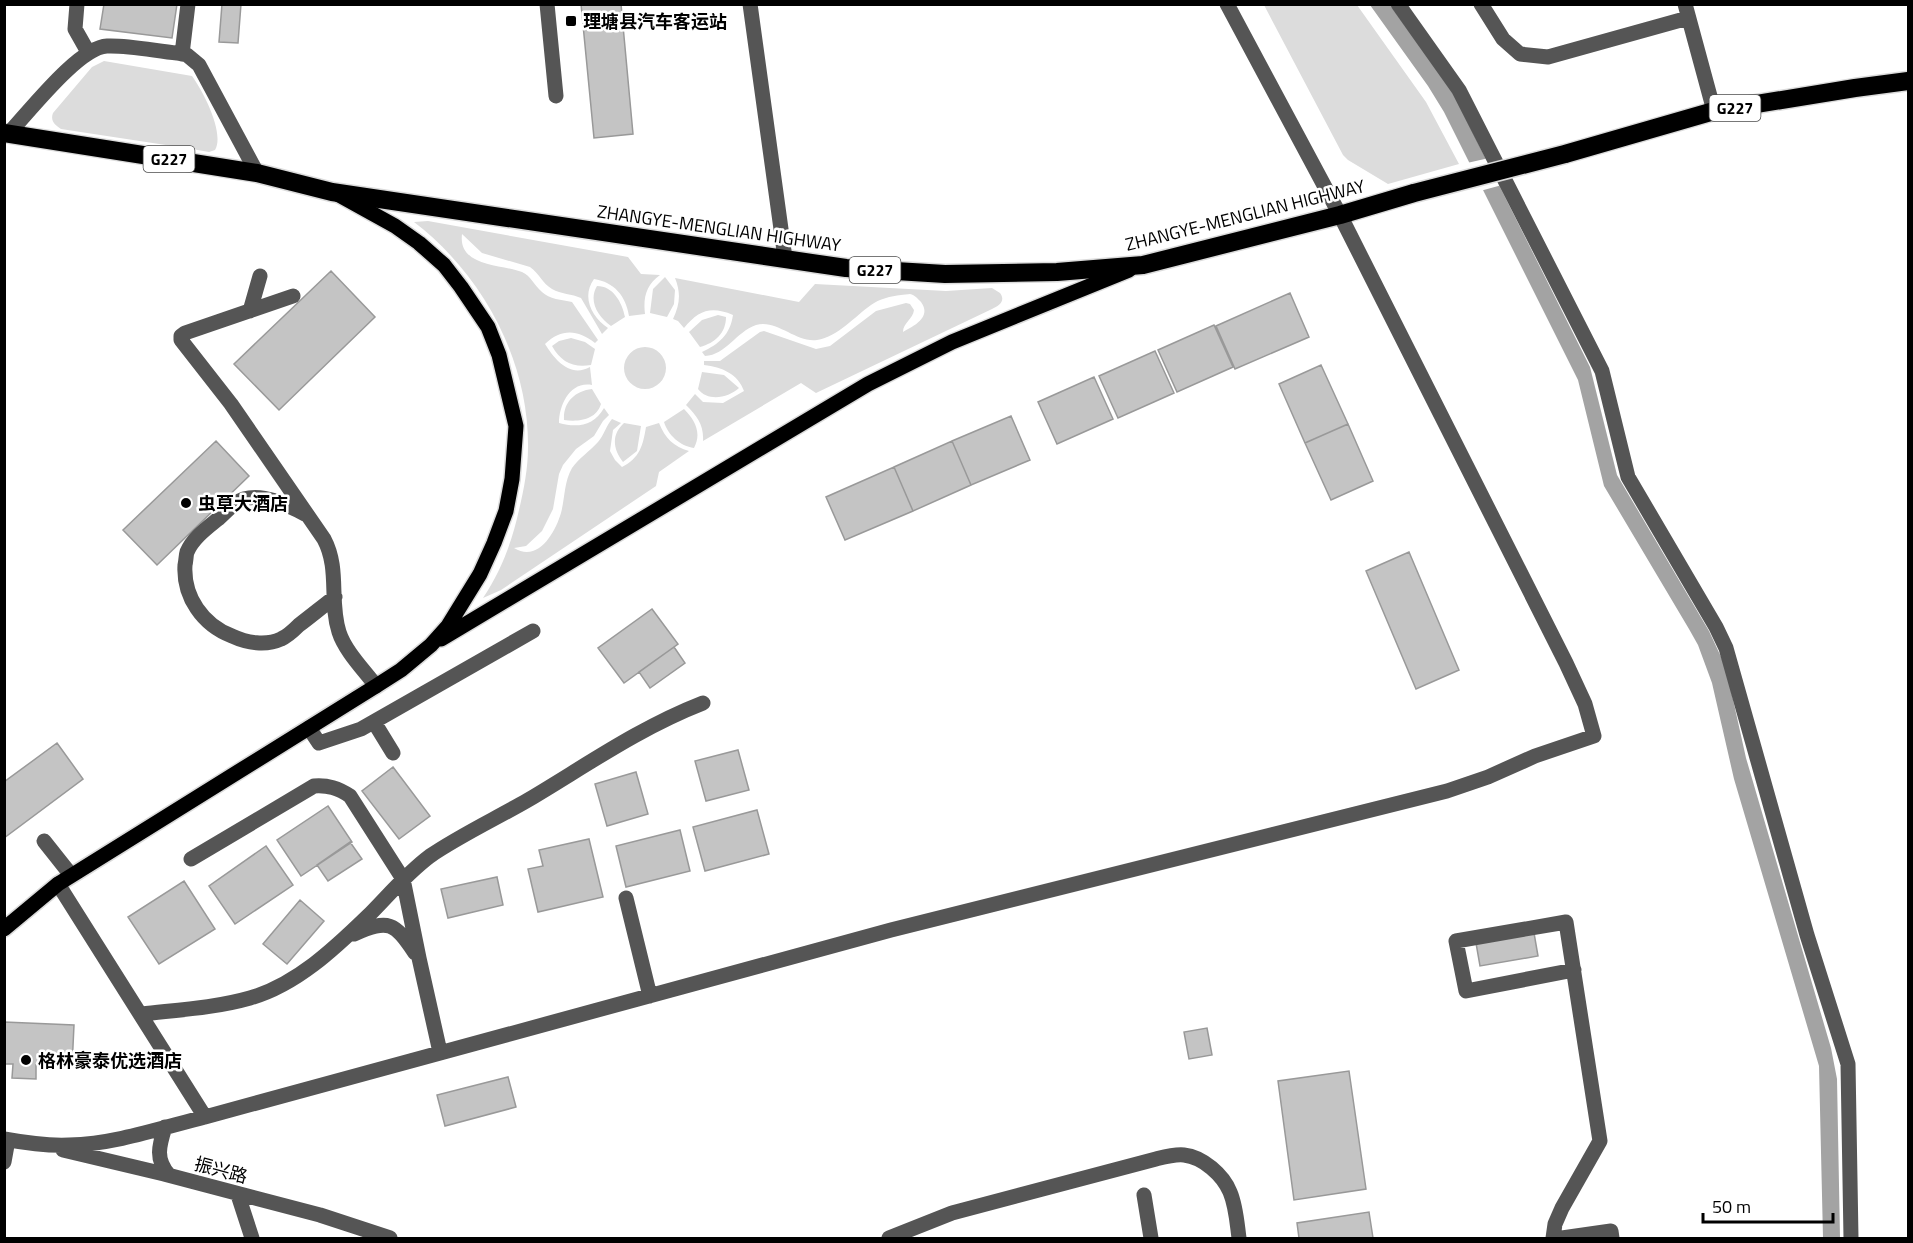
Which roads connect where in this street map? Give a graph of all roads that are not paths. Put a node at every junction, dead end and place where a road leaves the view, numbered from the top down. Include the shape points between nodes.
1 (77, 4) edge
2 (188, 4) edge
3 (546, 4) edge
4 (750, 4) edge
5 (1227, 4) edge
6 (1398, 4) edge
7 (1481, 4) edge
8 (1686, 11) edge
9 (88, 52) junction
10 (182, 54) junction
11 (1908, 81) edge
12 (556, 96) dead end
13 (1714, 111) junction
14 (6, 133) edge
15 (257, 173) junction
16 (332, 192) junction
17 (1340, 215) junction
18 (785, 258) junction
19 (1143, 265) junction
20 (260, 276) dead end
21 (293, 296) dead end
22 (250, 311) junction
23 (308, 515) junction
24 (335, 597) junction
25 (533, 631) dead end
26 (431, 645) junction
27 (376, 686) junction
28 (703, 703) dead end
29 (374, 722) junction
30 (309, 728) junction
31 (393, 753) dead end
32 (44, 841) dead end
33 (191, 859) dead end
34 (65, 879) junction
35 (404, 879) junction
36 (626, 897) dead end
37 (4, 929) edge
38 (343, 939) junction
39 (419, 958) junction
40 (1574, 970) junction
41 (650, 996) junction
42 (142, 1014) junction
43 (440, 1052) junction
44 (205, 1117) junction
45 (165, 1127) junction
46 (6, 1139) edge
47 (40, 1145) junction
48 (4, 1162) edge
49 (169, 1176) junction
50 (238, 1195) junction
51 (1144, 1195) dead end
52 (252, 1239) edge
53 (390, 1239) edge
54 (889, 1239) edge
55 (1151, 1239) edge
56 (1239, 1239) edge
57 (1552, 1239) edge
58 (1562, 1239) edge
59 (1612, 1239) edge
60 (1851, 1239) edge

1 - 9 street via 75,29
2 - 10 street
3 - 12 street
4 - 18 street
5 - 17 street
6 - 60 street via 1459,90 1602,371 1628,477 1726,648 1807,935 1848,1064
7 - 8 street via 1503,39 1520,54 1548,57
8 - 13 street
9 - 10 street via 106,46
9 - 14 street
10 - 15 street via 203,72
11 - 13 highway, ZHANGYE-MENGLIAN HIGHWAY / G227
13 - 17 highway, ZHANGYE-MENGLIAN HIGHWAY / G227, bridge
14 - 15 highway, G227
15 - 16 highway, G227
16 - 18 highway, ZHANGYE-MENGLIAN HIGHWAY / G227
16 - 26 main road via 396,226 444,265 488,327 516,426 506,511 494,543 448,626
17 - 19 highway, ZHANGYE-MENGLIAN HIGHWAY / G227
17 - 41 street via 1566,663 1585,704 1594,736 1447,791 891,930
18 - 19 highway, ZHANGYE-MENGLIAN HIGHWAY / G227 via 846,268 945,274 1057,272
19 - 26 main road via 952,342 868,384
20 - 22 street
21 - 22 street
22 - 23 street via 185,333 181,340
23 - 24 street via 329,548
23 - 24 street via 269,500 243,499 235,504 196,538 187,552 188,591 193,604 210,624 253,643 282,639
24 - 27 street via 341,639
25 - 29 street
26 - 27 main road
27 - 30 main road
28 - 35 street via 624,741 431,855
29 - 30 street via 319,743
29 - 31 street
30 - 34 main road
32 - 34 street
33 - 35 street via 305,790 326,786 350,796
34 - 37 main road
34 - 42 street
35 - 38 street
35 - 39 street
36 - 41 street
38 - 39 street via 374,926 388,925 405,938
38 - 42 street via 308,968 268,992 216,1005
39 - 43 street
40 - 40 street via 1566,922 1456,941 1466,991
40 - 57 street via 1600,1141 1562,1208
41 - 43 street
42 - 44 street
43 - 44 street
44 - 45 street
45 - 47 street via 104,1142
45 - 49 street via 160,1159
46 - 47 street
46 - 48 street
47 - 49 street, 振兴路
49 - 50 street, 振兴路
50 - 52 street
50 - 53 street, 振兴路 via 320,1215
51 - 55 street
54 - 56 street via 952,1214 1183,1155 1208,1165 1230,1190
58 - 59 street via 1611,1231

